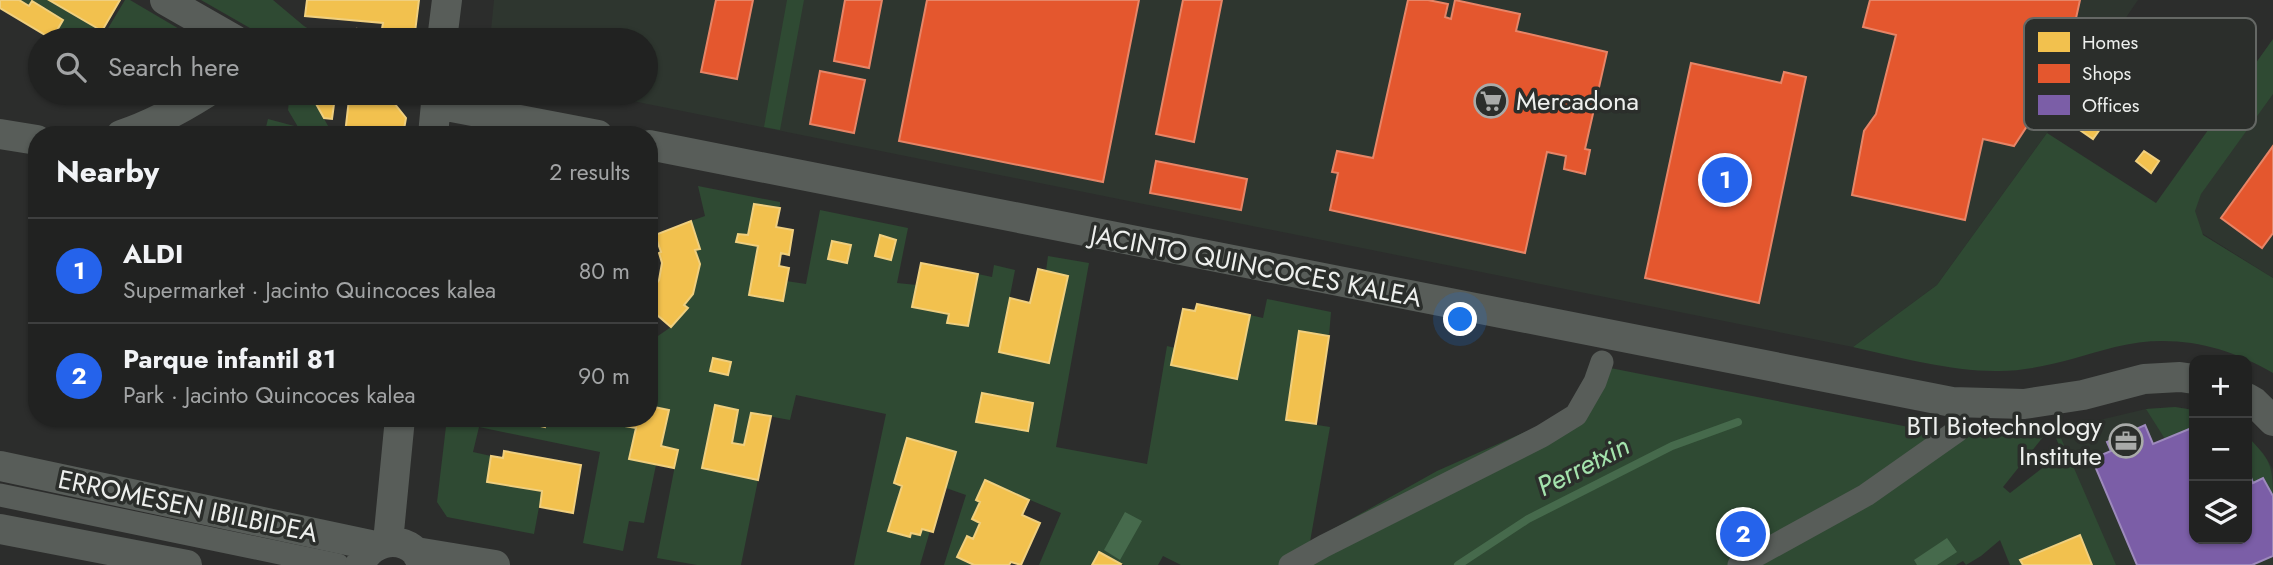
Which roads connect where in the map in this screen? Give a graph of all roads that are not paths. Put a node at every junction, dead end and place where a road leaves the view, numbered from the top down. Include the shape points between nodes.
1 (165, 0) edge
2 (447, 0) edge
3 (214, 28) edge
4 (444, 28) edge
5 (188, 105) edge
6 (435, 105) edge
7 (467, 105) edge
8 (146, 126) edge
9 (434, 126) edge
10 (559, 126) edge
11 (0, 134) edge
12 (28, 139) edge
13 (658, 147) edge
14 (1602, 362) dead end
15 (2189, 378) edge
16 (2252, 401) edge
17 (2273, 421) edge
18 (400, 427) edge
19 (1957, 431) dead end
20 (0, 466) edge
21 (0, 495) edge
22 (0, 528) edge
23 (393, 554) edge
24 (187, 565) edge
25 (338, 565) edge
26 (495, 565) edge
27 (1290, 565) edge
28 (1739, 565) edge

1 - 3 street
2 - 4 street
5 - 8 street
6 - 9 street
7 - 10 street
11 - 12 street
13 - 15 street, JACINTO QUINCOCES KALEA via 1952,402 2024,404 2144,379
14 - 27 street via 1576,415
16 - 17 street
18 - 23 street
19 - 28 street via 1867,495
20 - 23 street, ERROMESEN IBILBIDEA
21 - 25 street, ERROMESEN IBILBIDEA
22 - 24 street
23 - 26 street, ERROMESEN IBILBIDEA

